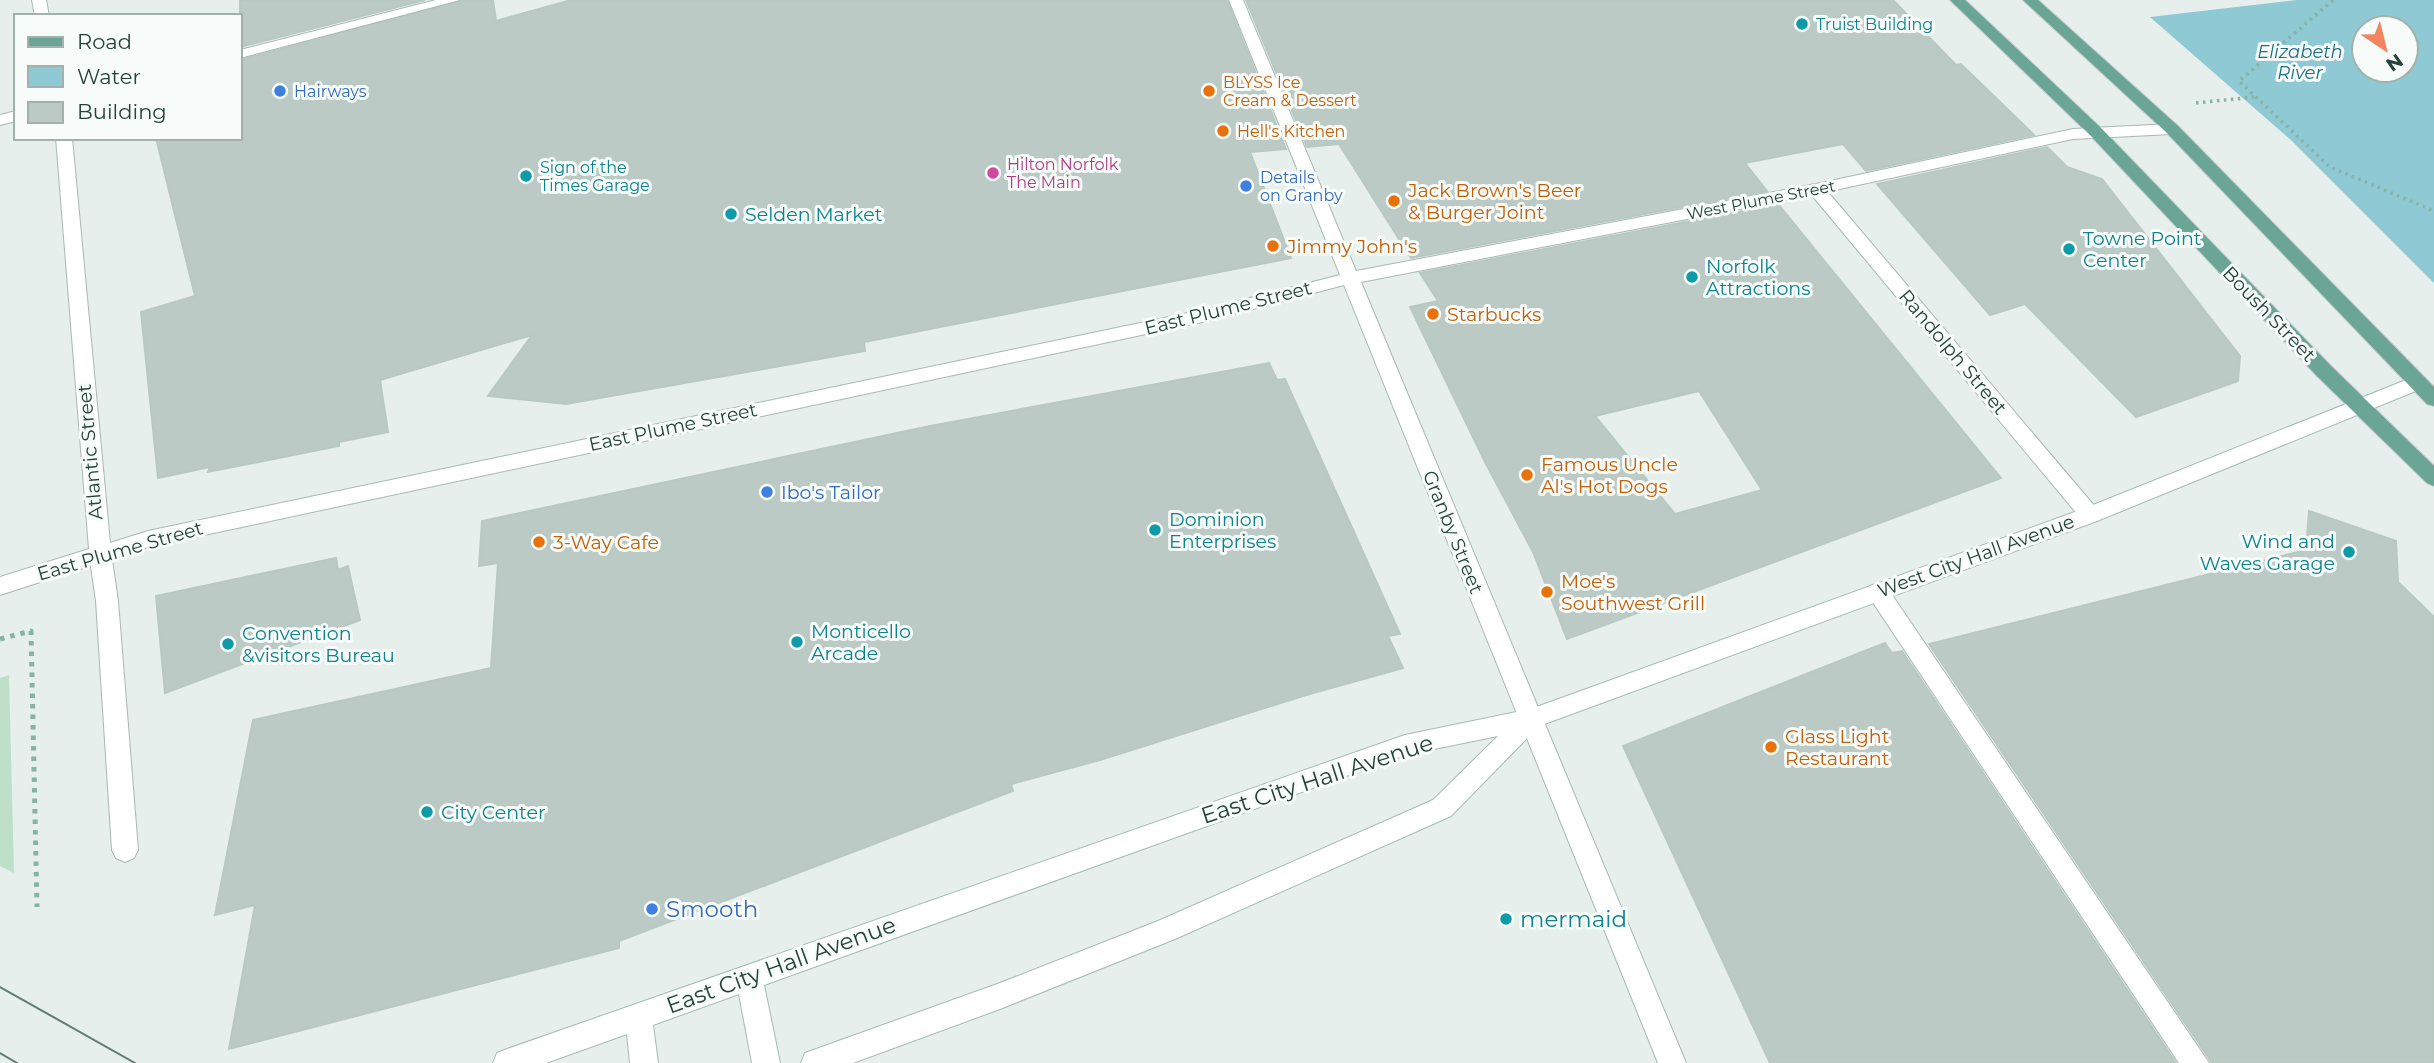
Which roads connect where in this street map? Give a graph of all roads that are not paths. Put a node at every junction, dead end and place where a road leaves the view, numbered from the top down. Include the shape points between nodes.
1 (453, 0) edge
2 (1236, 0) edge
3 (1957, 0) edge
4 (2030, 0) edge
5 (242, 53) edge
6 (2172, 129) junction
7 (2096, 132) junction
8 (64, 140) edge
9 (1816, 189) junction
10 (1350, 278) junction
11 (2416, 383) junction
12 (2434, 400) edge
13 (2359, 406) junction
14 (2434, 478) edge
15 (2090, 515) junction
16 (100, 553) junction
17 (0, 586) edge
18 (1878, 592) junction
19 (1531, 719) junction
20 (125, 850) dead end
21 (749, 977) junction
22 (638, 1016) junction
23 (507, 1063) edge
24 (644, 1063) edge
25 (766, 1063) edge
26 (815, 1063) edge
27 (1672, 1063) edge
28 (2196, 1063) edge

1 - 5 street
2 - 10 street, Granby Street
3 - 7 main road, Boush Street
4 - 6 main road
6 - 7 street, West Plume Street
6 - 11 main road
7 - 9 street, West Plume Street
7 - 13 main road, Boush Street
8 - 16 street, Atlantic Street
9 - 10 street, West Plume Street
9 - 15 street, Randolph Street
10 - 16 street, East Plume Street via 1207,315 383,487
10 - 19 street, Granby Street
11 - 12 main road
11 - 13 street, West City Hall Avenue
13 - 14 main road, Boush Street
13 - 15 street, West City Hall Avenue
15 - 18 street, West City Hall Avenue
16 - 17 street, East Plume Street
16 - 20 street, Atlantic Street
18 - 19 street, West City Hall Avenue
18 - 28 street
19 - 21 street, East City Hall Avenue via 1405,745
19 - 26 street via 1442,807 1166,930
19 - 27 street, Granby Street
21 - 22 street, East City Hall Avenue
21 - 25 street
22 - 23 street, East City Hall Avenue
22 - 24 street

